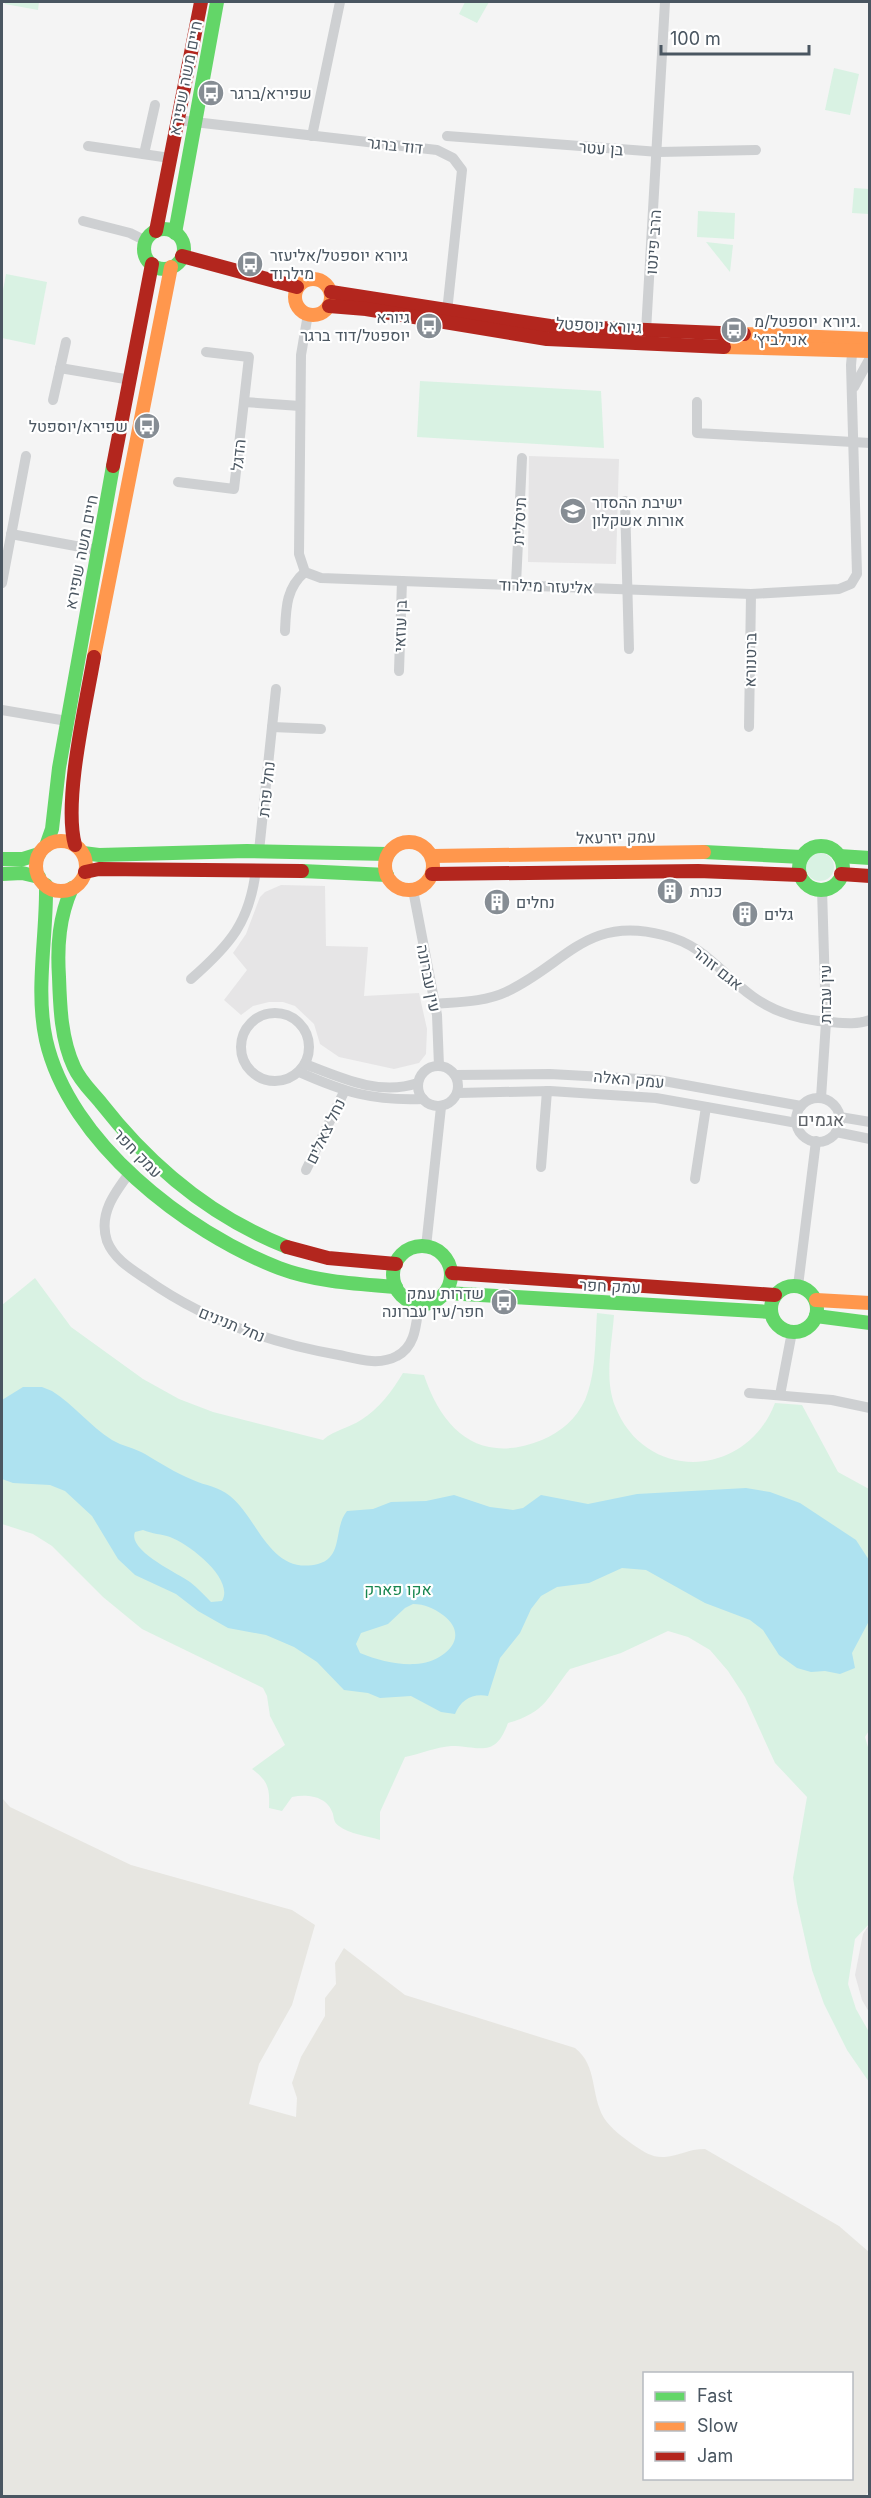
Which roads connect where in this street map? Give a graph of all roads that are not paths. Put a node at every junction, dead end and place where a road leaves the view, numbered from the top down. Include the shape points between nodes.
1 (201, 2) edge
2 (217, 2) edge
3 (340, 2) edge
4 (665, 2) edge
5 (155, 105) dead end
6 (177, 120) junction
7 (193, 122) junction
8 (312, 136) junction
9 (447, 136) dead end
10 (88, 146) dead end
11 (756, 150) dead end
12 (659, 152) junction
13 (144, 154) junction
14 (170, 158) junction
15 (83, 221) dead end
16 (156, 231) junction
17 (175, 233) junction
18 (146, 241) junction
19 (182, 256) junction
20 (152, 264) junction
21 (171, 267) junction
22 (297, 287) junction
23 (330, 299) junction
24 (447, 312) junction
25 (308, 314) junction
26 (646, 331) junction
27 (66, 342) dead end
28 (859, 343) edge
29 (870, 351) edge
30 (206, 352) dead end
31 (870, 358) edge
32 (60, 368) junction
33 (131, 380) junction
34 (853, 390) junction
35 (53, 400) dead end
36 (244, 402) junction
37 (697, 402) dead end
38 (300, 406) junction
39 (870, 442) edge
40 (854, 443) junction
41 (26, 456) dead end
42 (522, 458) dead end
43 (178, 482) dead end
44 (625, 501) dead end
45 (11, 534) junction
46 (97, 550) junction
47 (305, 572) junction
48 (402, 581) junction
49 (2, 583) edge
50 (516, 584) junction
51 (626, 589) junction
52 (751, 594) junction
53 (285, 631) dead end
54 (629, 649) dead end
55 (399, 670) dead end
56 (276, 689) dead end
57 (2, 710) edge
58 (67, 721) junction
59 (272, 727) junction
60 (749, 727) dead end
61 (321, 729) dead end
62 (79, 849) junction
63 (42, 850) junction
64 (260, 851) junction
65 (388, 854) junction
66 (432, 856) junction
67 (839, 856) junction
68 (802, 857) junction
69 (870, 858) edge
70 (2, 859) edge
71 (256, 869) junction
72 (85, 872) junction
73 (2, 874) edge
74 (432, 874) junction
75 (841, 874) junction
76 (387, 875) junction
77 (800, 875) junction
78 (870, 876) edge
79 (43, 881) junction
80 (72, 888) junction
81 (413, 890) junction
82 (822, 890) junction
83 (191, 979) dead end
84 (435, 1005) junction
85 (870, 1020) edge
86 (826, 1022) junction
87 (439, 1066) junction
88 (302, 1068) junction
89 (455, 1075) junction
90 (418, 1083) junction
91 (547, 1091) junction
92 (344, 1092) junction
93 (458, 1093) junction
94 (821, 1098) junction
95 (423, 1099) junction
96 (801, 1106) junction
97 (441, 1107) junction
98 (706, 1107) junction
99 (840, 1117) junction
100 (870, 1122) edge
101 (797, 1124) junction
102 (836, 1132) junction
103 (870, 1139) edge
104 (816, 1141) junction
105 (541, 1167) dead end
106 (306, 1170) dead end
107 (130, 1171) junction
108 (695, 1179) dead end
109 (426, 1247) junction
110 (396, 1264) junction
111 (452, 1273) junction
112 (798, 1286) junction
113 (396, 1287) junction
114 (446, 1293) junction
115 (775, 1295) junction
116 (816, 1300) junction
117 (870, 1303) edge
118 (418, 1304) junction
119 (771, 1312) junction
120 (816, 1317) junction
121 (870, 1323) edge
122 (792, 1332) junction
123 (749, 1394) dead end
124 (780, 1395) junction
125 (870, 1408) edge

1 - 6 street, חיים משה שפירא
2 - 7 street, חיים משה שפירא
3 - 8 street
4 - 12 street, הרב פינטו
5 - 13 street
6 - 7 street, דוד ברגר
6 - 14 street, חיים משה שפירא
7 - 8 street, דוד ברגר
7 - 17 street, חיים משה שפירא
8 - 24 street, דוד ברגר via 436,150 453,158 462,170
9 - 12 street, בן עטר
10 - 13 street
11 - 12 street, בן עטר
12 - 26 street, הרב פינטו
13 - 14 street
14 - 16 street, חיים משה שפירא
15 - 18 street
16 - 17 street via 166,229
16 - 18 street
17 - 19 street via 182,241
18 - 20 street via 146,256
19 - 21 street
19 - 22 street via 279,279
20 - 21 street
20 - 33 street, חיים משה שפירא
21 - 62 street, חיים משה שפירא via 103,603 84,718 71,830
22 - 23 street via 306,280 318,279
22 - 25 street via 296,303
23 - 24 street, גיורא יוספטל
23 - 25 street via 317,315
23 - 28 street, גיורא יוספטל via 366,309 547,339
24 - 26 street, גיורא יוספטל via 550,326
25 - 38 street via 301,355
26 - 28 street, גיורא יוספטל
27 - 32 street
28 - 29 street, גיורא יוספטל
28 - 34 street, אליעזר מילרוד
30 - 36 street, הדגל via 249,357
31 - 34 street, אליעזר מילרוד
32 - 33 street
32 - 35 street
33 - 46 street, חיים משה שפירא
34 - 40 street, אליעזר מילרוד
36 - 38 street
36 - 43 street, הדגל via 234,489
37 - 40 street via 697,433
38 - 47 street via 299,554
39 - 40 street
40 - 52 street, אליעזר מילרוד via 857,574 851,584 839,589
41 - 45 street
42 - 50 street, תיסלית
44 - 51 street
45 - 46 street
45 - 49 street
46 - 58 street, חיים משה שפירא
47 - 48 street, אליעזר מילרוד via 321,578
47 - 53 street via 294,581 286,603
48 - 50 street, אליעזר מילרוד
48 - 55 street, בן עוזאי
50 - 51 street, אליעזר מילרוד
51 - 52 street, אליעזר מילרוד
51 - 54 street
52 - 60 street, ברטנורא
56 - 59 street, נחל פרת
57 - 58 street
58 - 63 street, חיים משה שפירא via 52,829
59 - 61 street
59 - 64 street, נחל פרת
62 - 63 street via 58,841
62 - 64 street via 99,855
62 - 72 street
63 - 70 street
63 - 79 street via 36,866
64 - 65 street
65 - 66 street via 397,844 410,842 423,846
65 - 76 street
66 - 68 street, עמק יזרעאל via 698,852
66 - 74 street
67 - 68 street via 819,846
67 - 69 street
67 - 75 street
68 - 77 street
71 - 72 street
71 - 76 street
71 - 83 street via 254,894 246,916 232,939
72 - 80 street
73 - 79 street via 22,873
74 - 77 street via 698,871
74 - 81 street via 424,885
75 - 78 street
75 - 82 street via 834,885
76 - 81 street via 400,888
77 - 82 street via 809,886
79 - 80 street via 59,890
79 - 107 street, עמק חפר via 42,1011 55,1074 86,1122
80 - 110 street, עמק חפר via 61,910 60,1005 74,1068 104,1108 170,1176 241,1226 318,1256
81 - 84 street, עין עברונה
82 - 86 street, עין עבדת
84 - 86 street, אגם זוהר via 503,994 579,944 597,936 641,931 662,934 700,950 752,996 773,1009
84 - 87 street, עין עברונה
85 - 86 street, אגם זוהר via 849,1024
86 - 94 street, עין עבדת
87 - 89 street
87 - 90 street via 427,1069
88 - 88 street via 309,1044 306,1033 289,1017 266,1014 248,1027 241,1049 250,1070 270,1081 281,1081
88 - 90 street via 351,1082 393,1088
88 - 92 street
89 - 93 street
89 - 96 street, עמק האלה via 550,1074 658,1080
90 - 95 street
91 - 93 street, עמק האלה
91 - 98 street, עמק האלה via 656,1098
91 - 105 street
92 - 95 street via 394,1100
92 - 106 street, נחל צאלים
93 - 97 street
94 - 96 street
94 - 99 street via 833,1104
95 - 97 street
96 - 101 street
97 - 109 street
98 - 101 street, עמק האלה
98 - 108 street
99 - 100 street
99 - 102 street
101 - 104 street via 806,1137
102 - 103 street
102 - 104 street
104 - 112 street
107 - 113 street, עמק חפר via 206,1231 256,1258 313,1278
107 - 118 street, נחל תנינים via 106,1213 108,1242 115,1256 178,1301 206,1315 301,1348 386,1361 411,1343
109 - 110 street via 404,1252
109 - 111 street via 443,1255
110 - 113 street
111 - 114 street
111 - 115 street, עמק חפר
112 - 115 street via 785,1287
112 - 116 street
113 - 118 street via 402,1296
114 - 118 street via 434,1302
114 - 119 street, עמק חפר
115 - 119 street
116 - 117 street
116 - 120 street
119 - 122 street via 780,1327
120 - 121 street
120 - 122 street via 804,1330
122 - 124 street
123 - 124 street
124 - 125 street

